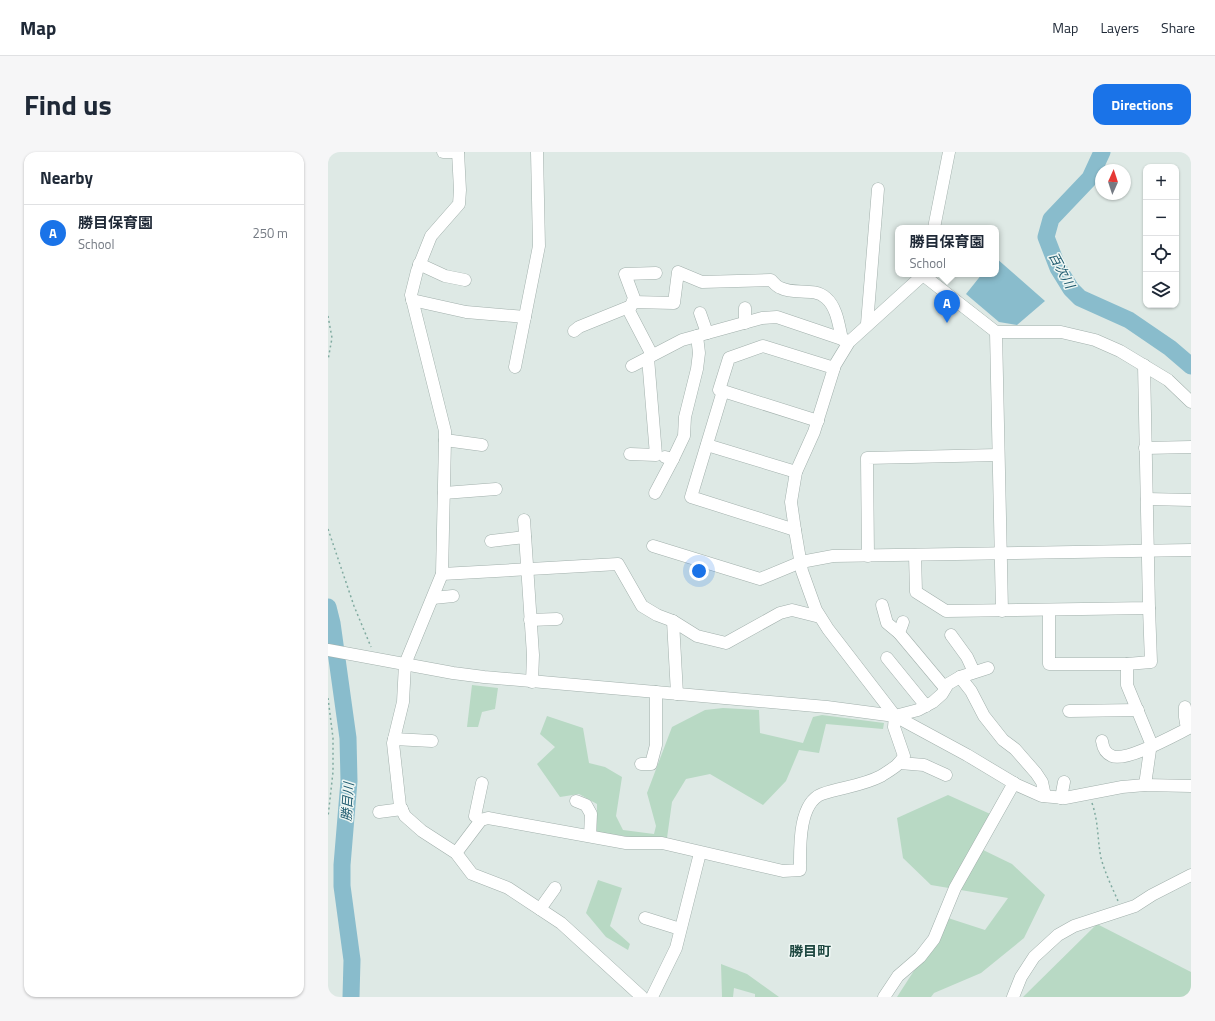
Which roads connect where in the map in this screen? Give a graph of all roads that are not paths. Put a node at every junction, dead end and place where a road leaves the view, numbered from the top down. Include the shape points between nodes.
1 (443, 152) edge
2 (458, 152) edge
3 (537, 152) edge
4 (949, 152) edge
5 (878, 189) dead end
6 (935, 225) edge
7 (419, 264) junction
8 (656, 273) dead end
9 (920, 277) edge
10 (927, 277) edge
11 (465, 280) dead end
12 (412, 300) junction
13 (632, 304) junction
14 (745, 308) dead end
15 (700, 313) dead end
16 (526, 316) junction
17 (745, 323) junction
18 (867, 324) junction
19 (574, 331) dead end
20 (996, 332) junction
21 (702, 334) junction
22 (846, 340) junction
23 (650, 356) junction
24 (1144, 365) junction
25 (632, 366) dead end
26 (514, 367) dead end
27 (834, 368) junction
28 (723, 391) junction
29 (1191, 402) edge
30 (818, 421) junction
31 (445, 440) junction
32 (482, 445) dead end
33 (707, 445) junction
34 (1191, 447) edge
35 (1145, 448) junction
36 (630, 454) dead end
37 (656, 455) junction
38 (998, 455) junction
39 (673, 459) junction
40 (796, 472) junction
41 (496, 489) dead end
42 (444, 493) junction
43 (655, 494) dead end
44 (1147, 499) junction
45 (1191, 500) edge
46 (524, 520) dead end
47 (795, 530) junction
48 (525, 537) junction
49 (491, 541) dead end
50 (653, 546) dead end
51 (1191, 550) edge
52 (1148, 551) junction
53 (1000, 554) junction
54 (916, 555) junction
55 (868, 556) junction
56 (800, 562) junction
57 (527, 569) junction
58 (442, 574) junction
59 (453, 596) dead end
60 (433, 598) junction
61 (882, 605) dead end
62 (1148, 608) junction
63 (1049, 610) junction
64 (1002, 611) junction
65 (820, 617) junction
66 (558, 619) dead end
67 (530, 620) junction
68 (673, 621) junction
69 (951, 635) dead end
70 (328, 650) edge
71 (887, 658) dead end
72 (404, 664) junction
73 (1127, 664) junction
74 (988, 668) dead end
75 (974, 672) junction
76 (960, 677) junction
77 (532, 682) junction
78 (945, 688) junction
79 (656, 692) junction
80 (677, 694) junction
81 (926, 706) junction
82 (1185, 707) dead end
83 (1138, 710) junction
84 (1069, 711) dead end
85 (895, 716) junction
86 (1189, 730) edge
87 (394, 739) junction
88 (432, 741) dead end
89 (1102, 741) dead end
90 (1150, 747) junction
91 (900, 763) junction
92 (641, 764) dead end
93 (946, 775) dead end
94 (1064, 782) dead end
95 (482, 783) dead end
96 (1014, 783) junction
97 (1146, 785) junction
98 (1191, 786) edge
99 (1045, 796) junction
100 (1060, 798) junction
101 (576, 801) dead end
102 (402, 809) junction
103 (379, 812) dead end
104 (481, 820) junction
105 (590, 836) junction
106 (456, 853) junction
107 (700, 853) junction
108 (1191, 875) edge
109 (555, 888) dead end
110 (540, 909) junction
111 (645, 918) dead end
112 (680, 929) junction
113 (642, 997) edge
114 (652, 997) edge
115 (884, 997) edge
116 (1013, 997) edge

1 - 2 street
2 - 7 street via 459,204 431,236
3 - 16 street via 539,246
4 - 6 street
5 - 18 street
7 - 11 street via 445,276
7 - 12 street
8 - 13 street via 625,274 634,298
9 - 18 street
10 - 20 street
12 - 16 street via 466,312
12 - 31 street via 445,431
13 - 19 street via 609,309
13 - 22 street via 674,303 678,272 702,282 771,280 788,291 811,292 826,298
13 - 23 street via 629,311
14 - 17 street
15 - 21 street
16 - 26 street
17 - 21 street
17 - 22 street via 777,317
18 - 22 street
20 - 24 street via 1061,332 1095,340
20 - 38 street
21 - 23 street via 682,340
21 - 39 street via 697,369 684,417 684,436
22 - 27 street
23 - 25 street
23 - 37 street
24 - 29 street via 1168,380
24 - 35 street
27 - 28 street via 763,346 729,358 718,390
27 - 30 street
28 - 30 street
28 - 33 street
30 - 40 street
31 - 32 street
31 - 42 street
33 - 40 street
33 - 47 street via 691,497
34 - 35 street
35 - 44 street
36 - 37 street
37 - 39 street
38 - 53 street
38 - 55 street via 867,458
39 - 43 street
40 - 47 street via 791,502
41 - 42 street
42 - 58 street
44 - 45 street
44 - 52 street
46 - 48 street
47 - 56 street
48 - 49 street
48 - 57 street
50 - 56 street via 760,579
51 - 52 street
52 - 53 street
52 - 62 street
53 - 54 street
53 - 64 street
54 - 55 street
54 - 64 street via 916,592 946,611
55 - 56 street via 833,556
56 - 65 street
57 - 58 street
57 - 67 street
57 - 68 street via 618,564 642,606
58 - 60 street
59 - 60 street
60 - 72 street
61 - 78 street via 887,623 901,627
62 - 63 street
62 - 73 street via 1151,662
63 - 64 street
63 - 73 street via 1049,664
65 - 68 street via 792,610 780,613 726,643 697,636
65 - 85 street
66 - 67 street
67 - 77 street
68 - 80 street
69 - 75 street
70 - 72 street
71 - 81 street
72 - 77 street via 453,674
72 - 87 street via 403,702
73 - 83 street via 1127,685
74 - 75 street
75 - 76 street
76 - 78 street
76 - 99 street via 971,691 984,716 1003,740 1036,772 1042,782
77 - 79 street
78 - 81 street
79 - 80 street
79 - 92 street via 653,734 656,745 651,764
80 - 85 street via 828,706
81 - 85 street
82 - 86 street via 1184,717
83 - 84 street
83 - 90 street via 1151,743
85 - 91 street via 894,727 904,756
85 - 96 street
86 - 90 street
87 - 88 street
87 - 102 street
89 - 90 street via 1106,752 1119,757
90 - 97 street
91 - 93 street via 924,765
91 - 107 street via 868,783 822,794 812,800 799,840 800,870 784,871
94 - 100 street
95 - 104 street via 475,816
96 - 99 street
96 - 115 street via 955,888 934,939 920,957 898,976
97 - 98 street
97 - 100 street
99 - 100 street
101 - 105 street via 586,805 591,814
102 - 103 street
102 - 106 street via 405,816 422,831
104 - 105 street via 504,815
104 - 106 street
105 - 107 street via 626,843 662,843
106 - 110 street via 472,874 508,888
107 - 112 street
108 - 116 street via 1135,906 1074,926 1058,935 1034,957 1020,977
109 - 110 street
110 - 113 street via 561,923
111 - 112 street
112 - 114 street via 676,948

